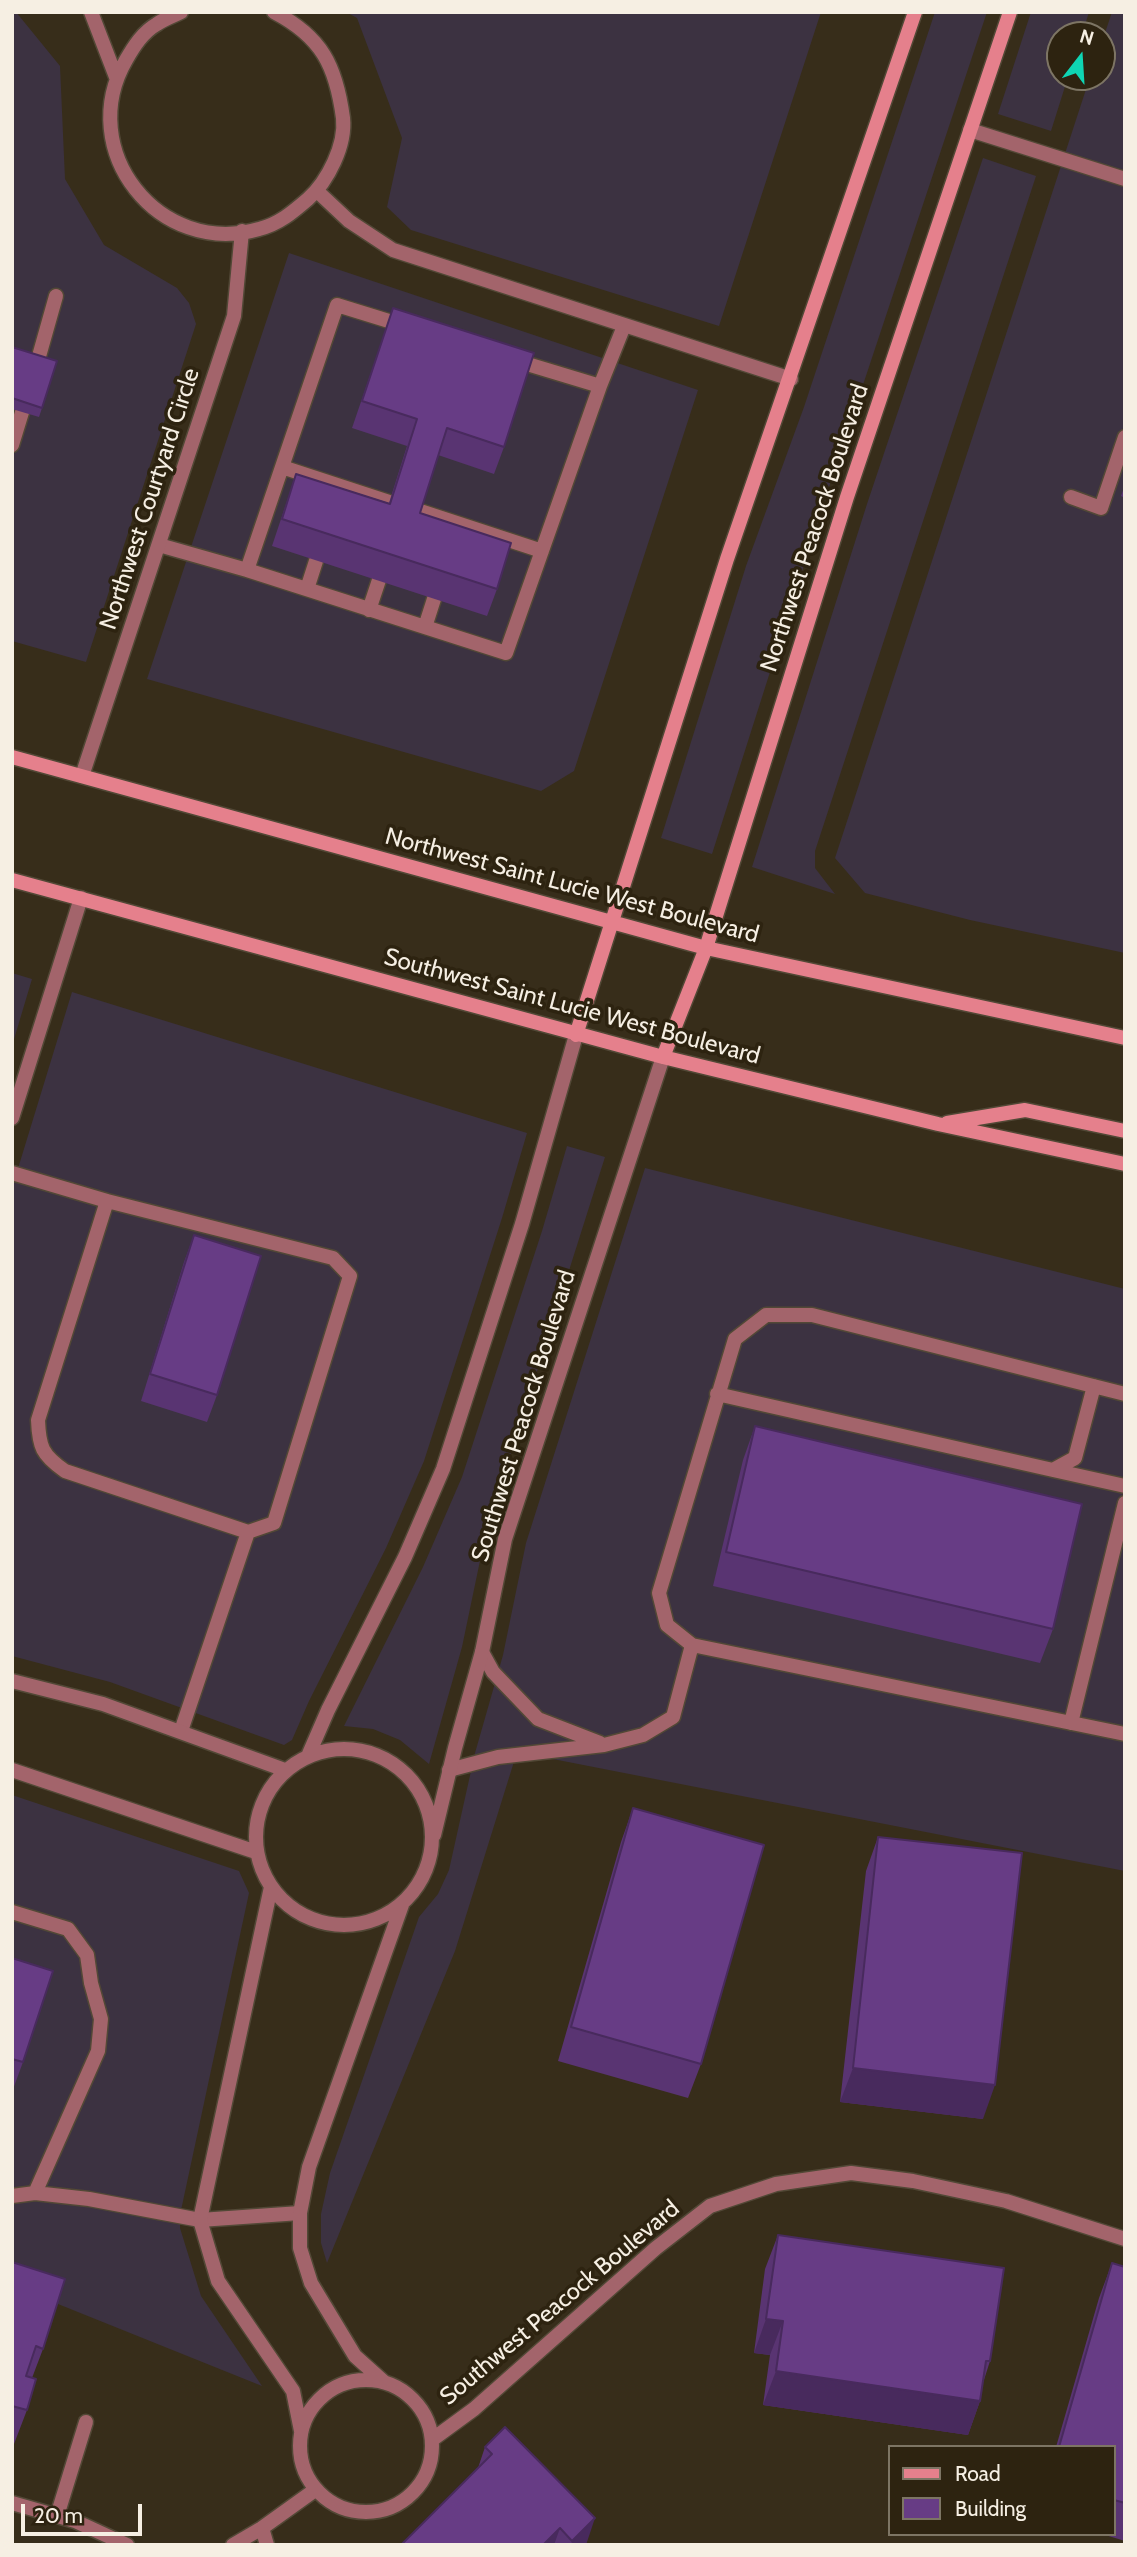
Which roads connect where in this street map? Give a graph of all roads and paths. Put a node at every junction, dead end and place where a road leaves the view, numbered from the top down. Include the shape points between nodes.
1 (91, 12) edge
2 (181, 12) edge
3 (274, 12) edge
4 (915, 12) edge
5 (1010, 12) edge
6 (116, 77) junction
7 (970, 130) junction
8 (1125, 179) edge
9 (317, 191) junction
10 (242, 231) junction
11 (56, 296) dead end
12 (624, 326) junction
13 (415, 329) edge
14 (495, 354) edge
15 (791, 379) junction
16 (600, 386) junction
17 (1125, 437) edge
18 (12, 445) edge
19 (282, 467) junction
20 (1071, 496) dead end
21 (389, 502) edge
22 (419, 511) edge
23 (159, 545) junction
24 (542, 551) junction
25 (316, 561) dead end
26 (247, 570) junction
27 (379, 580) edge
28 (307, 589) junction
29 (434, 599) dead end
30 (369, 610) junction
31 (425, 627) junction
32 (12, 757) edge
33 (82, 776) junction
34 (12, 880) edge
35 (81, 898) junction
36 (613, 923) junction
37 (706, 948) junction
38 (576, 1034) junction
39 (1125, 1038) edge
40 (663, 1057) junction
41 (12, 1118) edge
42 (938, 1124) junction
43 (1125, 1131) edge
44 (1125, 1164) edge
45 (12, 1173) edge
46 (107, 1201) junction
47 (1094, 1386) junction
48 (717, 1394) junction
49 (1125, 1394) edge
50 (1053, 1469) junction
51 (1125, 1486) edge
52 (1125, 1503) edge
53 (248, 1532) junction
54 (692, 1645) junction
55 (482, 1652) junction
56 (12, 1681) edge
57 (1070, 1723) junction
58 (181, 1731) junction
59 (1125, 1734) edge
60 (604, 1745) junction
61 (308, 1756) junction
62 (12, 1770) edge
63 (285, 1770) junction
64 (449, 1770) junction
65 (433, 1835) junction
66 (256, 1852) junction
67 (271, 1887) junction
68 (401, 1905) junction
69 (12, 1912) edge
70 (35, 2193) junction
71 (12, 2196) edge
72 (300, 2213) junction
73 (200, 2220) junction
74 (1125, 2239) edge
75 (384, 2382) junction
76 (86, 2422) dead end
77 (301, 2431) junction
78 (433, 2440) junction
79 (315, 2490) junction
80 (12, 2503) edge
81 (57, 2516) junction
82 (262, 2528) junction
83 (127, 2545) edge
84 (233, 2545) edge
85 (267, 2545) edge

1 - 6 street
2 - 6 street via 156,24 136,43
3 - 9 street via 296,24 324,54 338,84 343,124 337,156
4 - 15 main road
5 - 7 main road, Northwest Peacock Boulevard
6 - 10 street via 109,119 116,159 137,193 158,212 195,230 217,234
7 - 8 street
7 - 37 main road, Northwest Peacock Boulevard via 847,497
9 - 10 street via 287,218
9 - 12 street via 349,221 393,250
10 - 23 street, Northwest Courtyard Circle via 234,316
11 - 18 street
12 - 15 street
12 - 16 street
13 - 19 street via 337,304
14 - 16 street
15 - 36 main road via 727,559
16 - 24 street
17 - 20 street via 1101,508
19 - 21 street via 338,490
19 - 26 street
22 - 24 street via 458,529
23 - 26 street
23 - 33 street, Northwest Courtyard Circle
24 - 31 street via 506,653
25 - 28 street
26 - 28 street
27 - 30 street
28 - 30 street
29 - 31 street
30 - 31 street
32 - 33 main road, Northwest Saint Lucie West Boulevard
33 - 36 main road, Northwest Saint Lucie West Boulevard
34 - 35 main road, Southwest Saint Lucie West Boulevard
35 - 38 main road, Southwest Saint Lucie West Boulevard
35 - 41 street
36 - 37 main road, Northwest Saint Lucie West Boulevard
36 - 38 main road
37 - 39 main road, Northwest Saint Lucie West Boulevard
37 - 40 main road, Northwest Peacock Boulevard
38 - 40 main road, Southwest Saint Lucie West Boulevard
38 - 61 street via 522,1224 443,1469
40 - 42 main road, Southwest Saint Lucie West Boulevard
40 - 55 street, Southwest Peacock Boulevard via 505,1539
42 - 43 main road via 1025,1110
42 - 44 main road, Southwest Saint Lucie West Boulevard
45 - 46 street
46 - 53 street via 38,1420 39,1441 47,1458 65,1471
46 - 53 street via 333,1258 350,1276 274,1523
47 - 48 street via 812,1315 766,1315 735,1339
47 - 49 street
47 - 50 street via 1075,1458
48 - 50 street
48 - 54 street via 659,1593 667,1625
50 - 51 street
52 - 57 street
53 - 58 street
54 - 57 street
54 - 60 street via 673,1717 643,1735
55 - 60 street via 493,1672 538,1719
55 - 64 street, Southwest Peacock Boulevard
56 - 58 street via 103,1704
57 - 59 street
58 - 63 street
60 - 64 street via 498,1758
61 - 63 street
61 - 65 street via 336,1748 365,1750 392,1762 413,1781 423,1798
62 - 66 street
63 - 66 street via 262,1803 256,1822
64 - 65 street, Southwest Peacock Boulevard
65 - 68 street via 430,1861 419,1885
66 - 67 street
67 - 68 street via 291,1908 317,1922 347,1926 376,1920
67 - 73 street
68 - 72 street via 309,2167
69 - 70 street via 68,1929 87,1955 101,2019 98,2051
70 - 71 street
70 - 73 street
72 - 73 street
72 - 75 street via 300,2248 311,2283 355,2356
73 - 77 street via 218,2281 293,2391
74 - 78 street, Southwest Peacock Boulevard via 1006,2201 913,2182 851,2173 776,2184 709,2206
75 - 77 street via 341,2384 309,2411
75 - 78 street via 417,2404
76 - 81 street
77 - 79 street via 299,2452
78 - 79 street via 432,2461 424,2480 411,2496 393,2507 372,2513 351,2511
79 - 82 street
80 - 81 street
81 - 83 street
82 - 84 street
82 - 85 street

